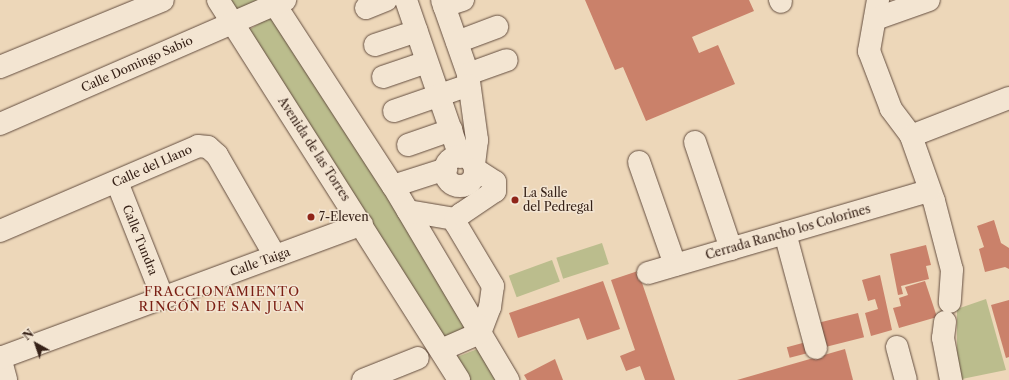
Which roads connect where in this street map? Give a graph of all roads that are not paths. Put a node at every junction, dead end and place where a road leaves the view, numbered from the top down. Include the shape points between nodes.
1 (163, 0) edge
2 (218, 0) edge
3 (406, 0) edge
4 (929, 0) edge
5 (277, 1) edge
6 (450, 2) edge
7 (877, 9) edge
8 (233, 22) junction
9 (497, 27) dead end
10 (417, 31) junction
11 (457, 42) junction
12 (375, 46) dead end
13 (507, 60) dead end
14 (427, 62) junction
15 (0, 68) edge
16 (383, 77) dead end
17 (468, 79) junction
18 (439, 96) junction
19 (1009, 98) edge
20 (394, 111) dead end
21 (0, 124) edge
22 (451, 130) junction
23 (911, 136) junction
24 (695, 142) dead end
25 (408, 145) dead end
26 (639, 162) dead end
27 (461, 168) junction
28 (117, 182) junction
29 (929, 191) junction
30 (400, 198) junction
31 (455, 219) junction
32 (362, 224) junction
33 (0, 231) edge
34 (785, 233) junction
35 (731, 249) junction
36 (275, 256) junction
37 (675, 265) junction
38 (648, 273) dead end
39 (163, 298) junction
40 (480, 333) junction
41 (897, 347) dead end
42 (816, 348) dead end
43 (441, 350) junction
44 (0, 357) edge
45 (418, 358) dead end
46 (372, 379) edge
47 (6, 380) edge
48 (459, 380) edge
49 (508, 380) edge
50 (906, 380) edge
51 (951, 380) edge

1 - 15 street
2 - 8 street, Avenida de las Torres
3 - 10 street
4 - 7 street
5 - 8 street, Calle Domingo Sabio
5 - 30 street
6 - 11 street
7 - 23 street via 869,42 872,60 892,109
8 - 21 street, Calle Domingo Sabio
8 - 32 street, Avenida de las Torres
9 - 11 street
10 - 12 street
10 - 14 street
11 - 17 street
13 - 17 street
14 - 16 street
14 - 18 street
17 - 18 street
17 - 27 street via 477,140
18 - 20 street
18 - 22 street
19 - 23 street
22 - 25 street
22 - 27 street
23 - 29 street
24 - 35 street
26 - 37 street
27 - 30 street
27 - 31 street via 495,182 495,191
28 - 33 street, Calle del Llano
28 - 36 street, Calle del Llano via 198,146 208,147 217,155
28 - 39 street, Calle Tundra
29 - 34 street, Cerrada Rancho los Colorines
29 - 51 street via 952,270 943,338
30 - 31 street
30 - 40 street
31 - 40 street via 493,286 490,306
32 - 36 street, Calle Taiga
32 - 43 street, Avenida de las Torres
34 - 35 street, Cerrada Rancho los Colorines
34 - 42 street
35 - 37 street, Cerrada Rancho los Colorines
36 - 39 street, Calle Taiga
37 - 38 street, Cerrada Rancho los Colorines
39 - 44 street, Calle Taiga
40 - 43 street
40 - 49 street
41 - 50 street
43 - 48 street, Avenida de las Torres
44 - 47 street
45 - 46 street

